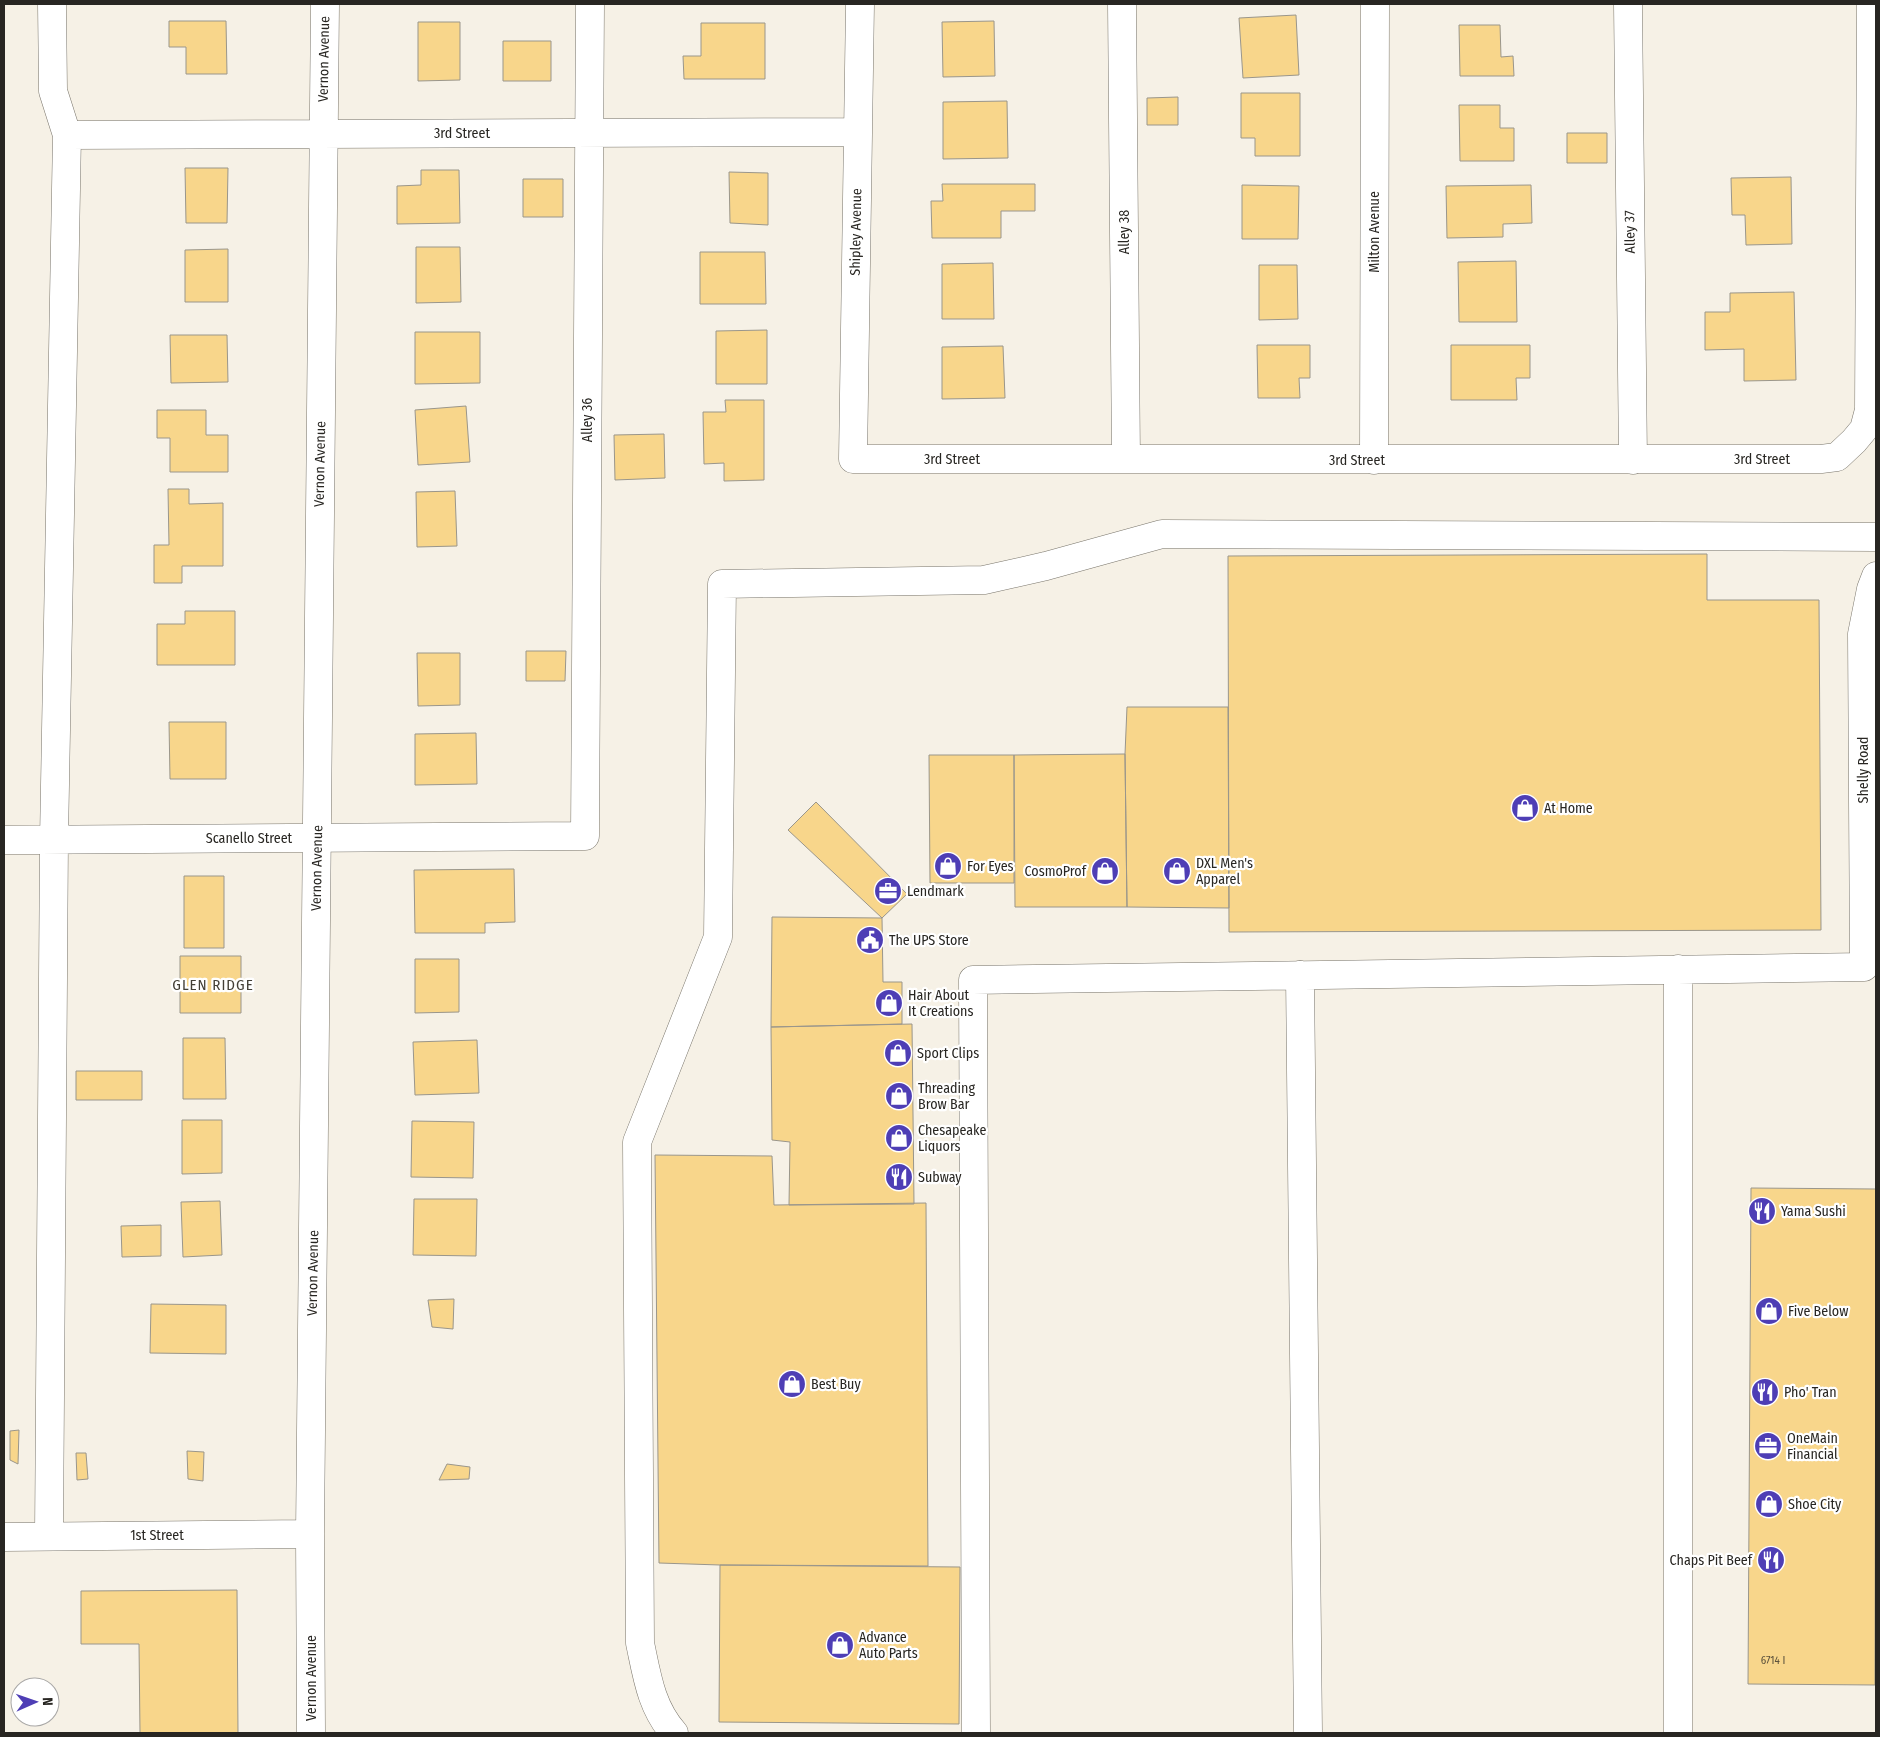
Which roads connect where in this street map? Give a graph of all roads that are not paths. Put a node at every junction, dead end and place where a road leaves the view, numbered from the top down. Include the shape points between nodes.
1 (52, 4) edge
2 (325, 4) edge
3 (590, 4) edge
4 (860, 4) edge
5 (1122, 4) edge
6 (1375, 4) edge
7 (1628, 4) edge
8 (1871, 4) edge
9 (858, 132) junction
10 (324, 133) junction
11 (589, 133) junction
12 (67, 135) junction
13 (853, 459) joint
14 (1126, 459) junction
15 (1374, 460) junction
16 (1633, 460) junction
17 (1876, 537) edge
18 (1876, 576) edge
19 (1870, 738) edge
20 (585, 836) joint
21 (317, 838) junction
22 (54, 839) junction
23 (4, 840) edge
24 (1678, 969) junction
25 (1300, 975) junction
26 (310, 1534) junction
27 (49, 1536) junction
28 (4, 1537) edge
29 (311, 1733) edge
30 (674, 1733) edge
31 (976, 1733) edge
32 (1308, 1733) edge
33 (1678, 1733) edge

1 - 12 street via 53,91
2 - 10 street, Vernon Avenue
3 - 11 street, Alley 36
4 - 9 street, Shipley Avenue
5 - 14 street, Alley 38
6 - 15 street, Milton Avenue
7 - 16 street, Alley 37
8 - 16 street, 3rd Street via 1868,410 1864,429 1837,456 1822,459
9 - 11 street, 3rd Street
9 - 13 street, Shipley Avenue
10 - 11 street, 3rd Street
10 - 12 street, 3rd Street
10 - 21 street, Vernon Avenue
11 - 20 street, Alley 36
12 - 22 street
13 - 14 street, 3rd Street
14 - 15 street, 3rd Street
15 - 16 street, 3rd Street
17 - 30 street via 1162,534 984,580 722,584 718,937 637,1142 640,1643 650,1691 663,1721
18 - 19 street, Shelly Road via 1862,634
19 - 24 street, Shelly Road via 1864,966
20 - 21 street, Scanello Street
21 - 22 street, Scanello Street
21 - 26 street, Vernon Avenue
22 - 23 street, Scanello Street
22 - 27 street
24 - 25 street
24 - 33 street
25 - 31 street via 973,980
25 - 32 street
26 - 27 street, 1st Street
26 - 29 street, Vernon Avenue
27 - 28 street, 1st Street

